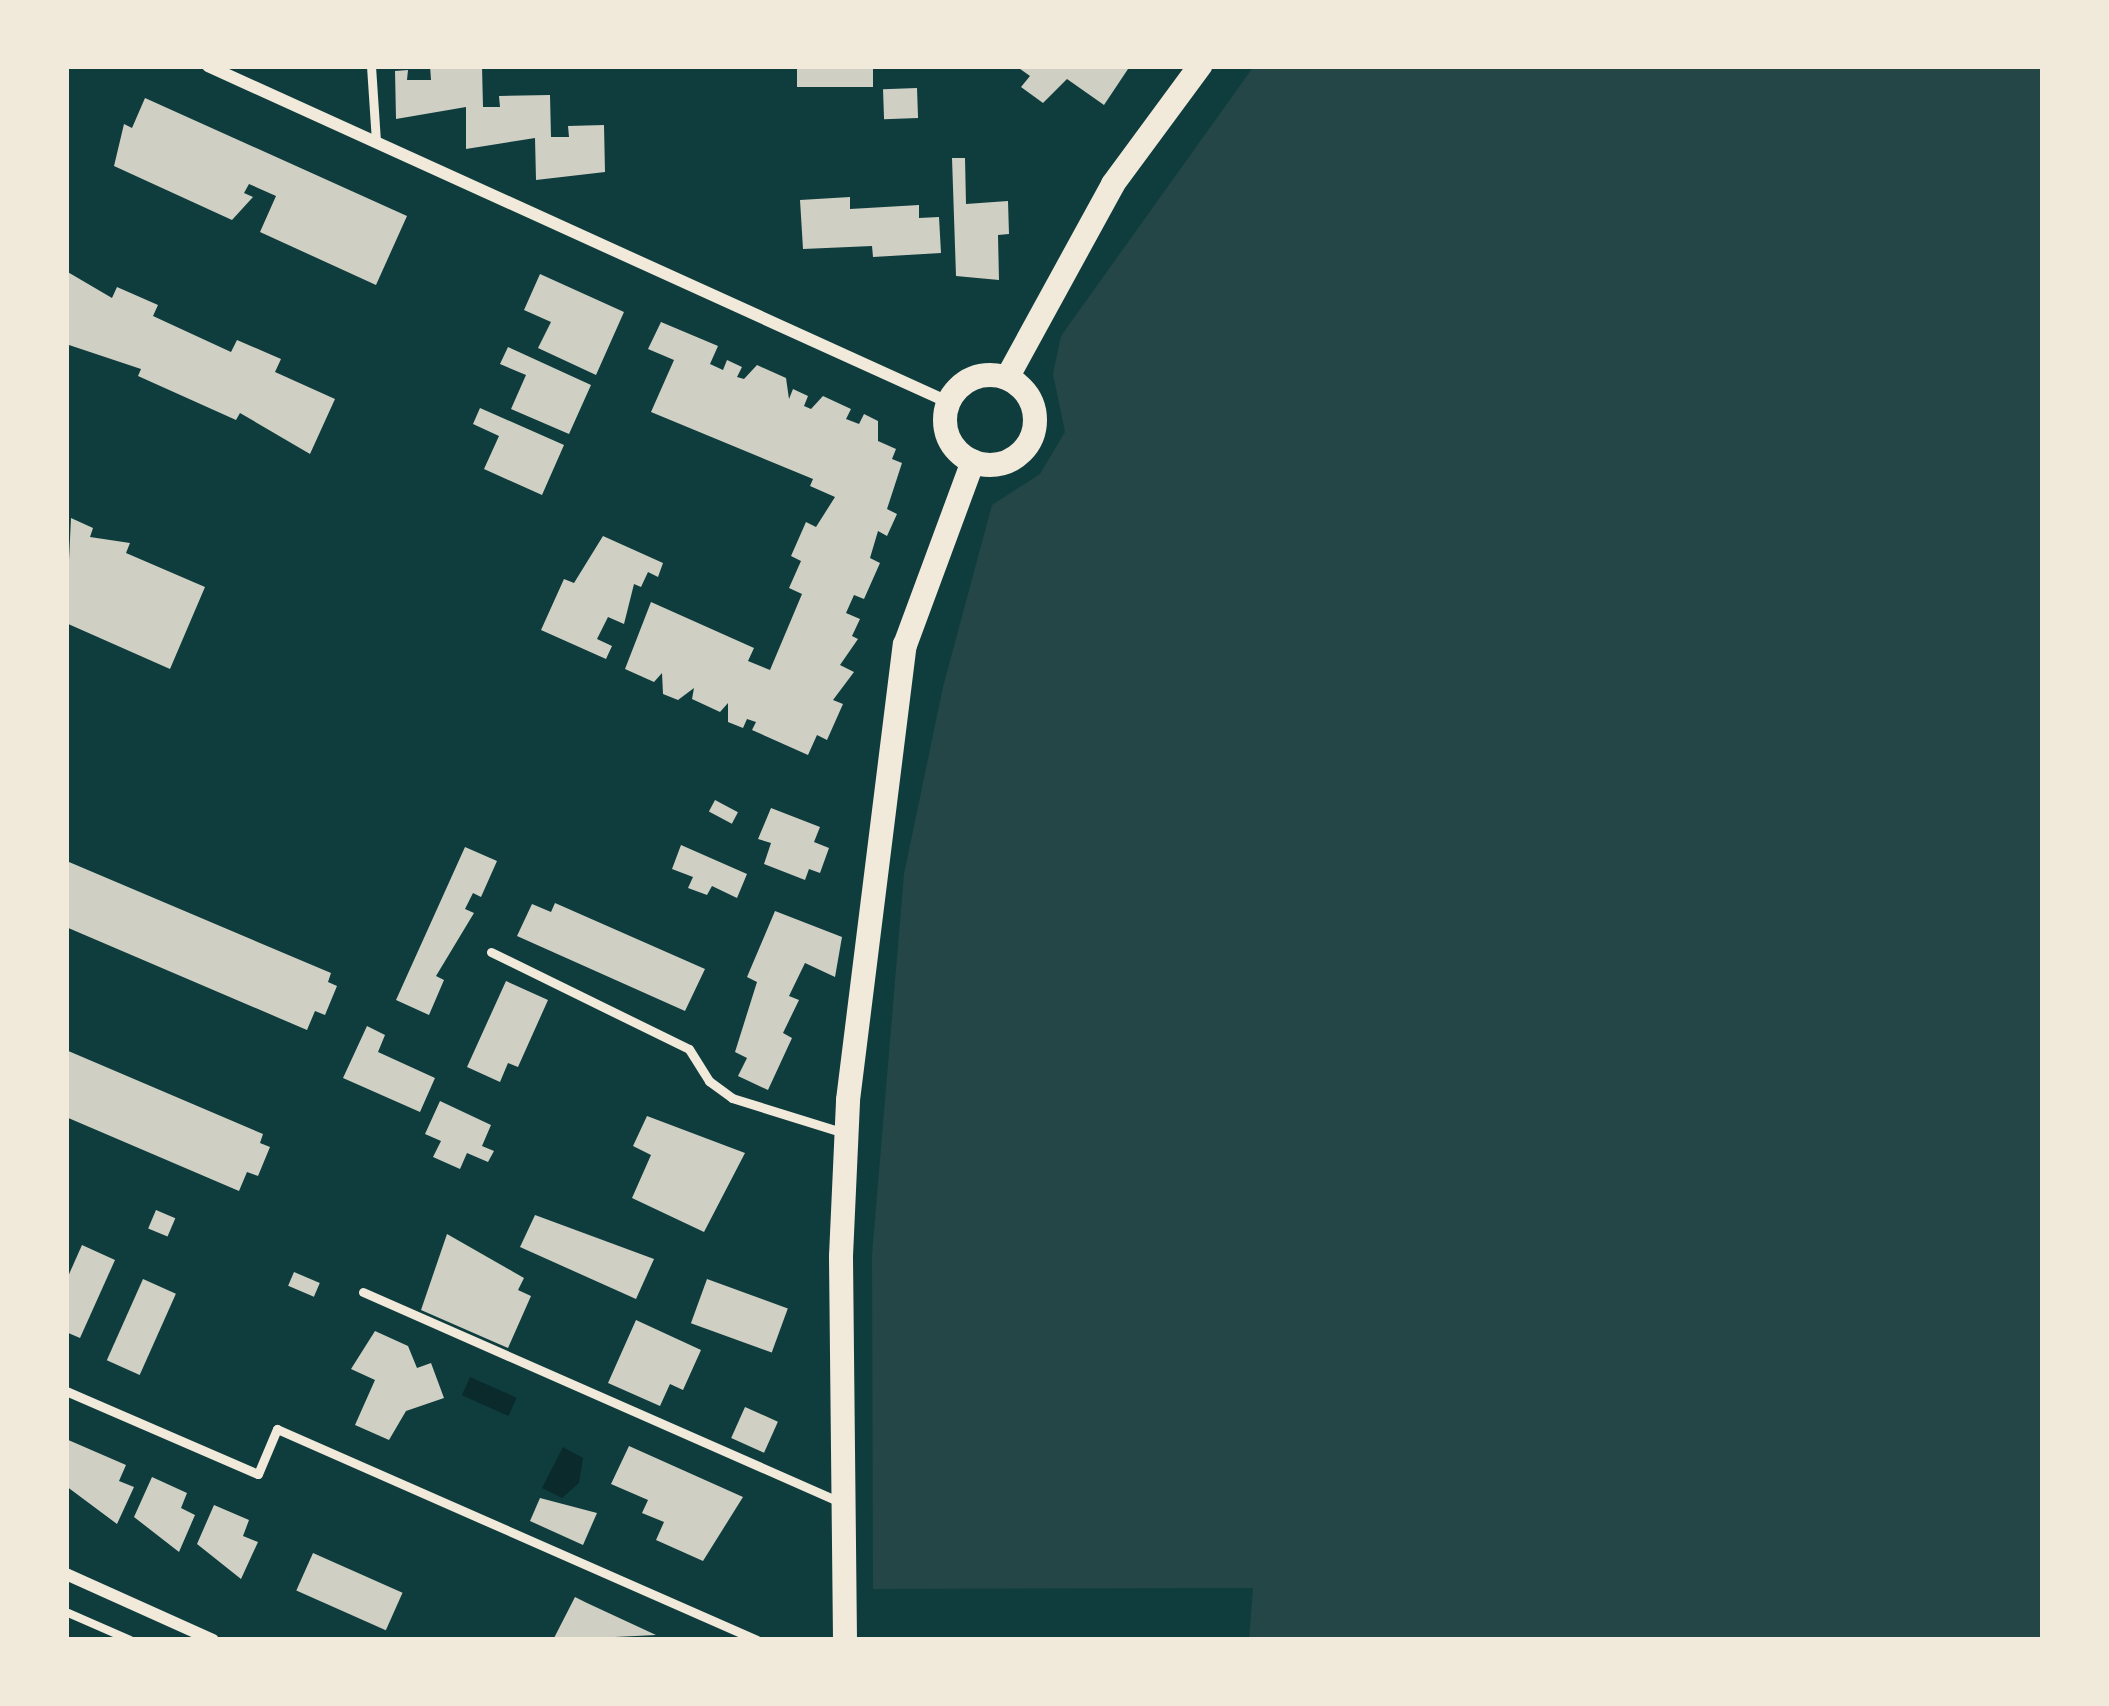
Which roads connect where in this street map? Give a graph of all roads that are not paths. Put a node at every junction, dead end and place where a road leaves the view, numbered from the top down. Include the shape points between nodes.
1 (208, 66) edge
2 (371, 66) edge
3 (1200, 66) edge
4 (376, 142) junction
5 (1007, 378) junction
6 (947, 402) junction
7 (973, 461) junction
8 (491, 952) dead end
9 (847, 1132) junction
10 (363, 1292) dead end
11 (66, 1391) edge
12 (843, 1504) junction
13 (66, 1574) edge
14 (213, 1640) edge
15 (757, 1640) edge
16 (845, 1640) edge

1 - 4 street
2 - 4 lane
3 - 5 main road via 1098,208
4 - 6 street
5 - 6 main road via 971,378
5 - 7 main road via 1031,402 1030,440 1005,462
6 - 7 main road via 949,438
7 - 9 main road via 905,646
8 - 9 lane via 689,1048 709,1081 732,1098 801,1125
9 - 12 main road
10 - 12 lane
11 - 15 lane via 258,1474 277,1429
12 - 16 main road
13 - 14 street

